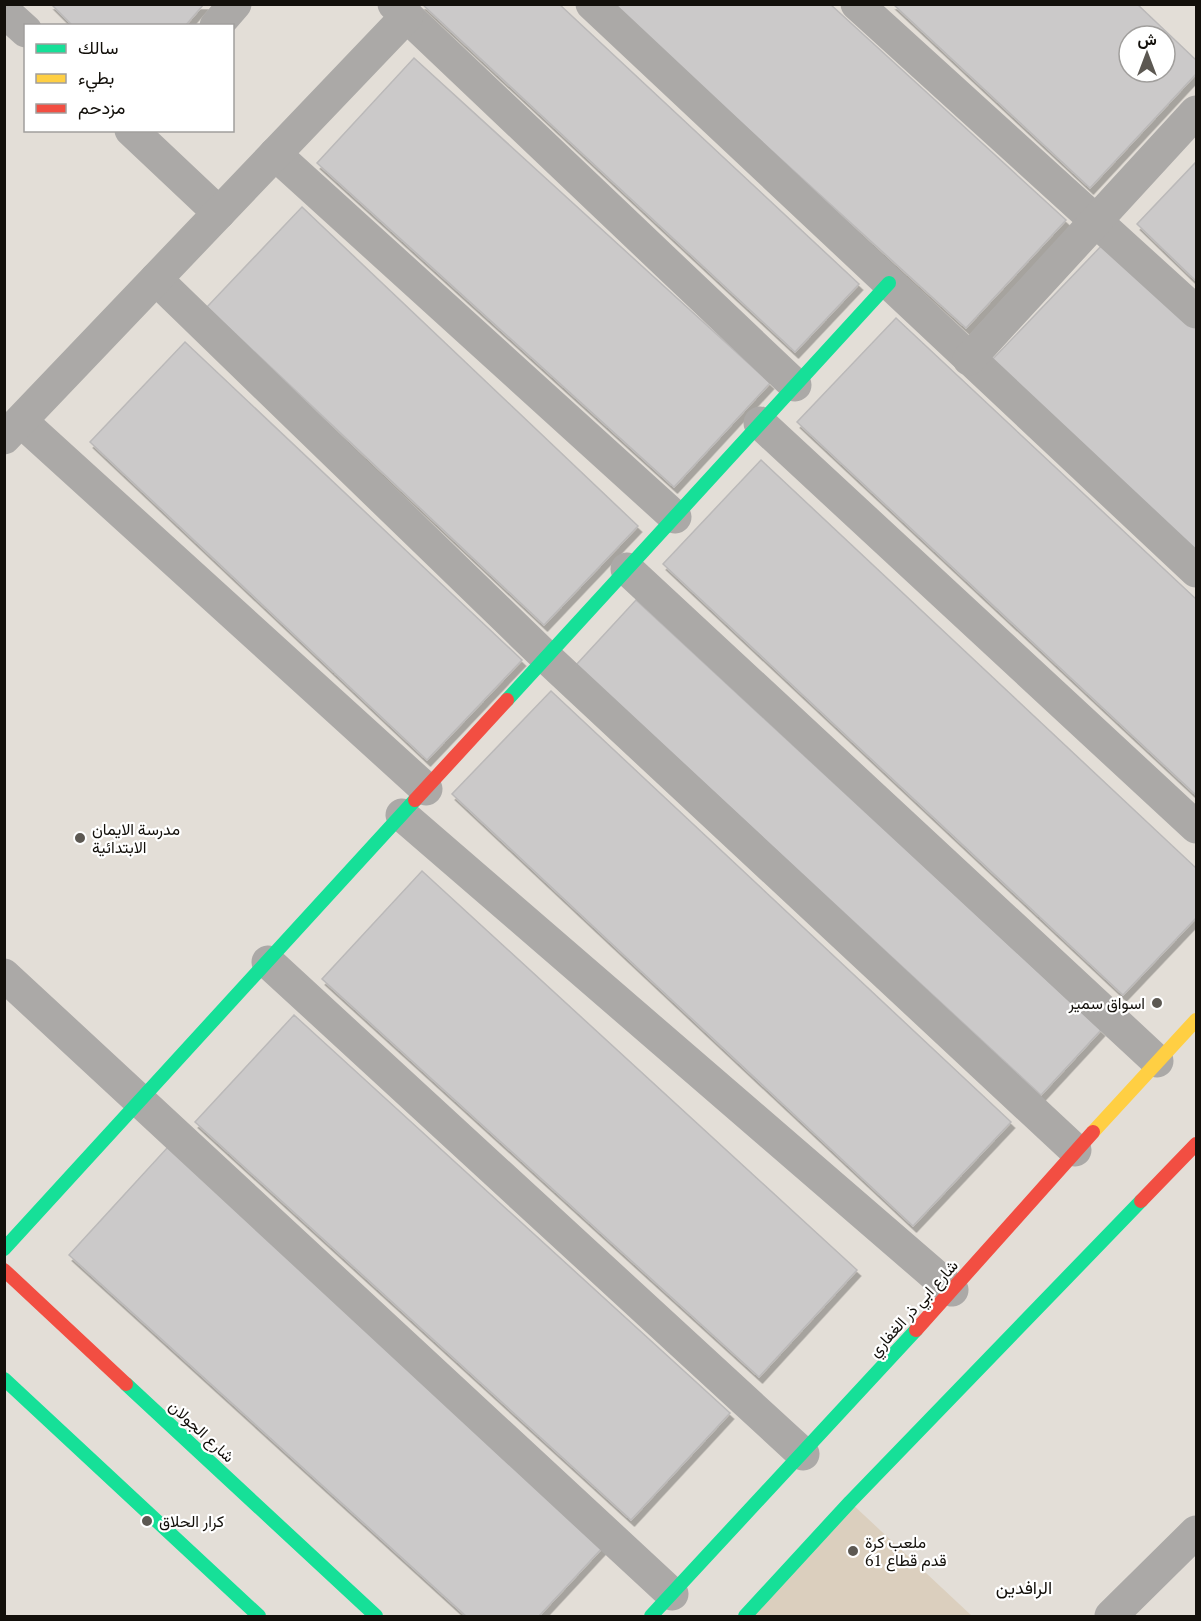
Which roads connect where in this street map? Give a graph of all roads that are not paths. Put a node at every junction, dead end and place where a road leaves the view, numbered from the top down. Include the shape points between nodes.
1 (235, 4) edge
2 (592, 4) edge
3 (857, 4) edge
4 (400, 10) edge
5 (4, 11) edge
6 (218, 24) edge
7 (24, 28) edge
8 (1197, 112) edge
9 (133, 132) edge
10 (275, 154) junction
11 (219, 213) junction
12 (1095, 220) junction
13 (156, 279) junction
14 (889, 283) junction
15 (1197, 312) edge
16 (969, 359) junction
17 (795, 385) junction
18 (760, 423) junction
19 (13, 430) edge
20 (675, 517) junction
21 (627, 569) junction
22 (1197, 571) edge
23 (546, 657) junction
24 (426, 789) junction
25 (402, 815) junction
26 (1197, 827) edge
27 (268, 962) junction
28 (4, 975) edge
29 (1197, 1020) edge
30 (1157, 1061) junction
31 (141, 1101) junction
32 (1197, 1144) edge
33 (1075, 1150) junction
34 (4, 1250) edge
35 (4, 1270) edge
36 (952, 1290) junction
37 (4, 1379) edge
38 (803, 1454) junction
39 (1191, 1547) edge
40 (661, 1606) edge
41 (259, 1617) edge
42 (376, 1617) edge
43 (745, 1617) edge
44 (1111, 1617) edge

1 - 6 street
2 - 14 street
3 - 12 street
4 - 10 street
4 - 17 street
5 - 7 street
8 - 12 street
9 - 11 street
10 - 11 street
10 - 20 street
11 - 13 street
12 - 15 street
12 - 16 street
13 - 19 street
13 - 23 street
14 - 16 street
14 - 17 street
16 - 22 street
17 - 18 street
18 - 20 street
18 - 26 street
19 - 24 street
20 - 21 street
21 - 23 street
21 - 30 street
23 - 24 street
23 - 33 street
24 - 25 street
25 - 27 street
25 - 36 street
27 - 31 street
27 - 38 street
28 - 31 street
29 - 30 street, شارع ابي ذر الغفاري
30 - 33 street, شارع ابي ذر الغفاري
31 - 34 street
31 - 40 street
32 - 43 street via 850,1502
33 - 36 street, شارع ابي ذر الغفاري
35 - 42 street, شارع الجولان
36 - 38 street, شارع ابي ذر الغفاري
37 - 41 street
38 - 40 street, شارع ابي ذر الغفاري
39 - 44 street

